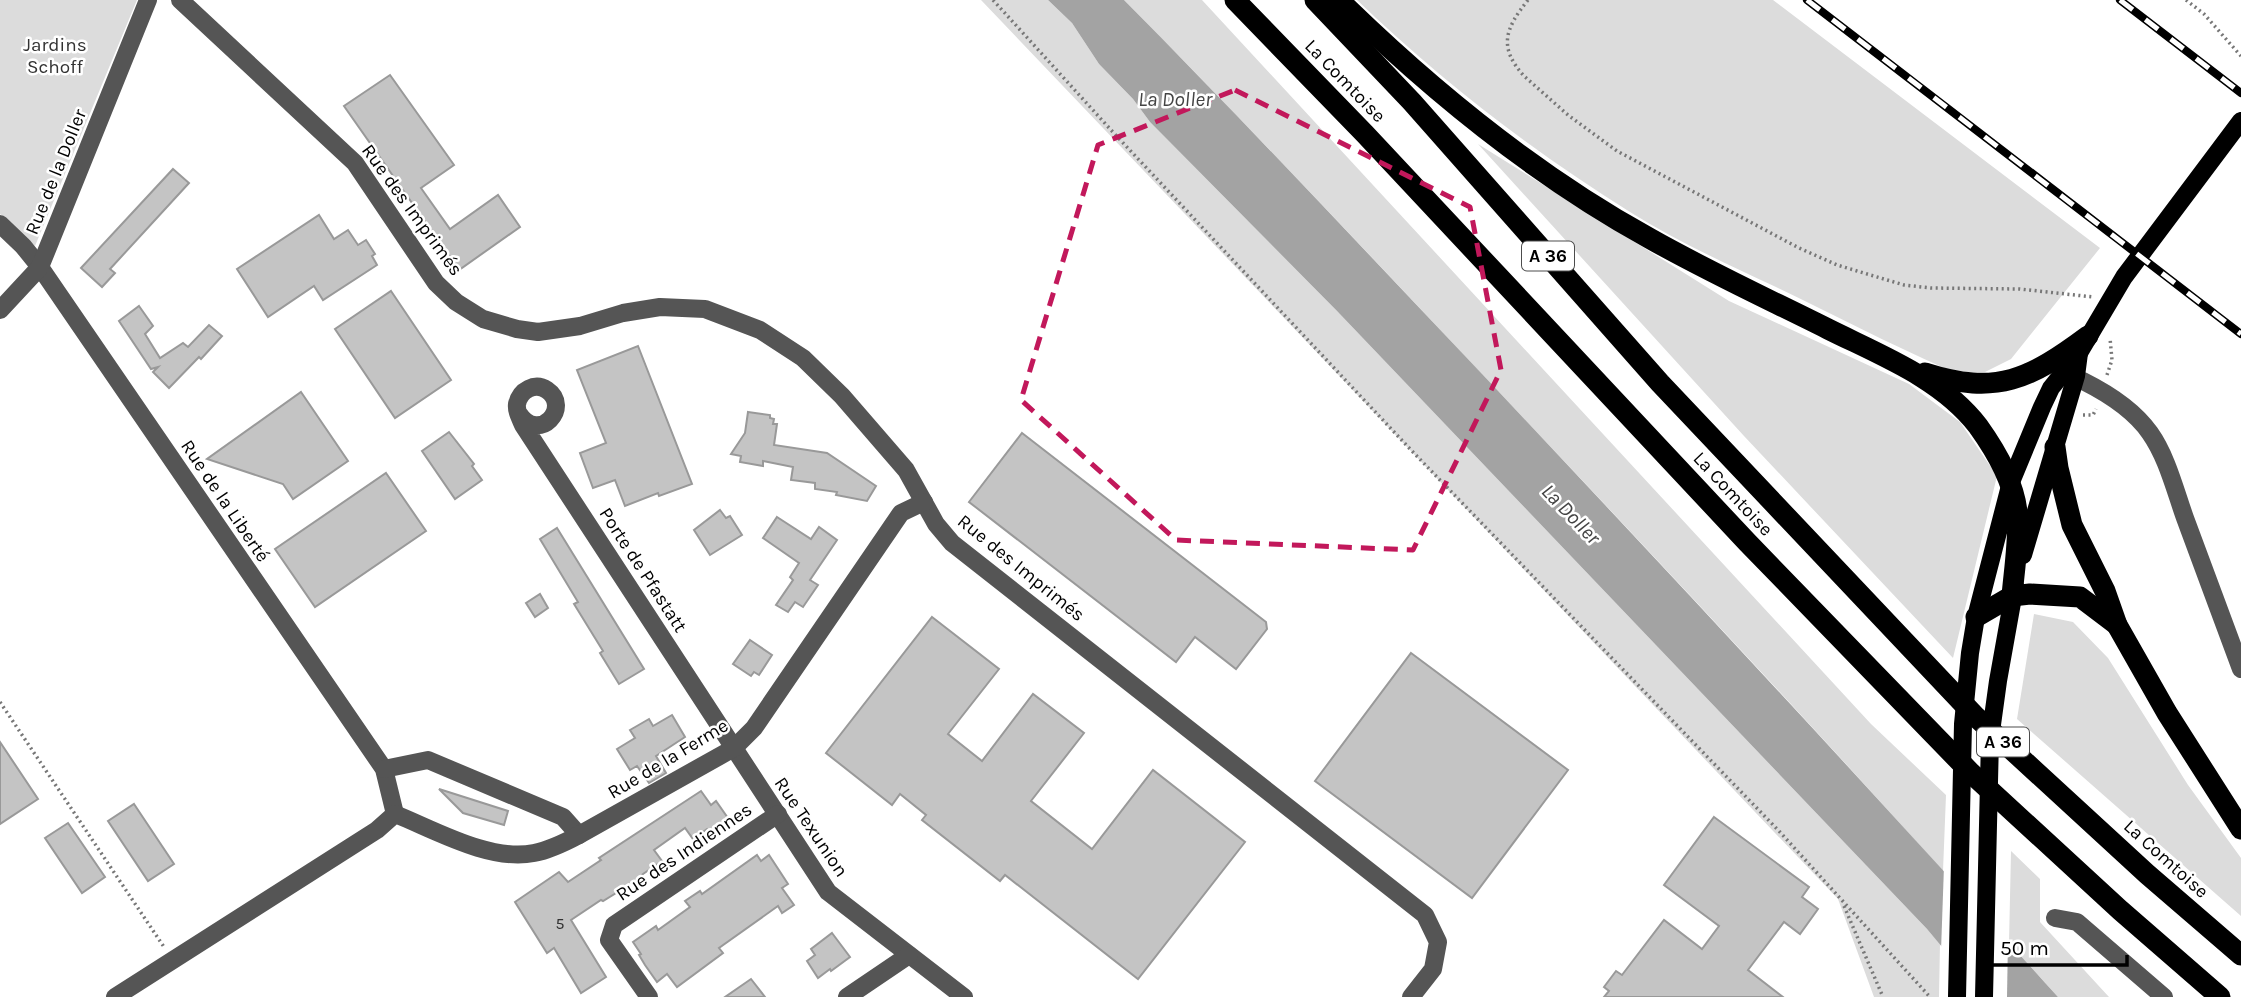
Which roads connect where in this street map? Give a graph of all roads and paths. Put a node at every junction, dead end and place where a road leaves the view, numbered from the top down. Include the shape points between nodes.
1 (148, 0) edge
2 (180, 0) edge
3 (993, 0) edge
4 (1235, 0) edge
5 (1315, 0) edge
6 (1339, 0) edge
7 (1528, 0) edge
8 (2186, 0) edge
9 (2241, 55) edge
10 (2241, 121) edge
11 (0, 225) edge
12 (40, 267) junction
13 (2109, 300) junction
14 (0, 310) edge
15 (2110, 331) dead end
16 (2083, 345) junction
17 (1903, 366) junction
18 (2083, 381) dead end
19 (2102, 390) junction
20 (519, 414) dead end
21 (2093, 415) dead end
22 (2055, 447) junction
23 (2011, 482) junction
24 (925, 502) junction
25 (2012, 596) junction
26 (1976, 617) junction
27 (2117, 625) junction
28 (2241, 669) edge
29 (0, 702) edge
30 (734, 748) junction
31 (384, 769) junction
32 (395, 814) junction
33 (778, 814) junction
34 (2241, 829) edge
35 (579, 835) junction
36 (1842, 901) junction
37 (2055, 918) dead end
38 (909, 955) junction
39 (2241, 955) edge
40 (173, 960) junction
41 (2215, 994) edge
42 (115, 997) edge
43 (649, 997) edge
44 (847, 997) edge
45 (964, 997) edge
46 (1411, 997) edge
47 (1883, 997) edge
48 (1930, 997) edge
49 (1957, 997) edge
50 (1984, 997) edge
51 (2164, 997) edge

1 - 12 street, Rue de la Doller
2 - 24 street, Rue des Imprimés via 355,163 436,283 456,302 483,319 538,332 660,307 705,309 760,330 803,358 842,396 906,470
3 - 36 path via 1402,440
4 - 41 highway, La Comtoise / A 36 via 1746,542 1971,773
5 - 39 highway, La Comtoise / A 36 via 1412,102 1660,383 1975,716
6 - 17 highway via 1429,83 1569,189 1647,238
7 - 13 path via 1512,20 1507,37 1508,51 1524,76 1617,151 1799,248 1836,265 1904,285 2020,289
8 - 9 path
10 - 13 main road
11 - 12 street, Rue de la Liberté
12 - 14 street, Rue de la Doller
12 - 31 street, Rue de la Liberté
13 - 16 main road
15 - 19 path via 2112,360
16 - 17 highway via 2046,366 2005,381 1969,383
16 - 22 main road
16 - 23 main road via 2042,407
17 - 23 highway via 1962,408
18 - 19 street
19 - 21 path
19 - 28 street via 2141,423 2159,450
20 - 30 street, Porte de Pfastatt
22 - 25 main road
22 - 27 highway via 2072,525
23 - 25 highway via 2018,514
23 - 26 main road
24 - 30 street, Rue de la Ferme via 901,513 754,728
24 - 46 street, Rue des Imprimés via 952,543 1425,915 1438,942 1433,969
25 - 26 highway
25 - 27 highway via 2080,597
25 - 50 main road via 1990,739
26 - 49 main road via 1963,724
27 - 34 highway
29 - 40 path
30 - 33 street, Rue Texunion
30 - 35 street, Rue de la Ferme
31 - 32 street, Rue de la Liberté
31 - 35 street via 428,760 564,817
32 - 35 street, Rue de la Ferme via 490,853 531,854
32 - 40 street
33 - 38 street, Rue Texunion via 828,891
33 - 43 street, Rue des Indiennes via 614,925 609,940
36 - 47 path
36 - 48 path
37 - 51 street via 2077,922
38 - 44 street
38 - 45 street, Rue Texunion
40 - 42 street

